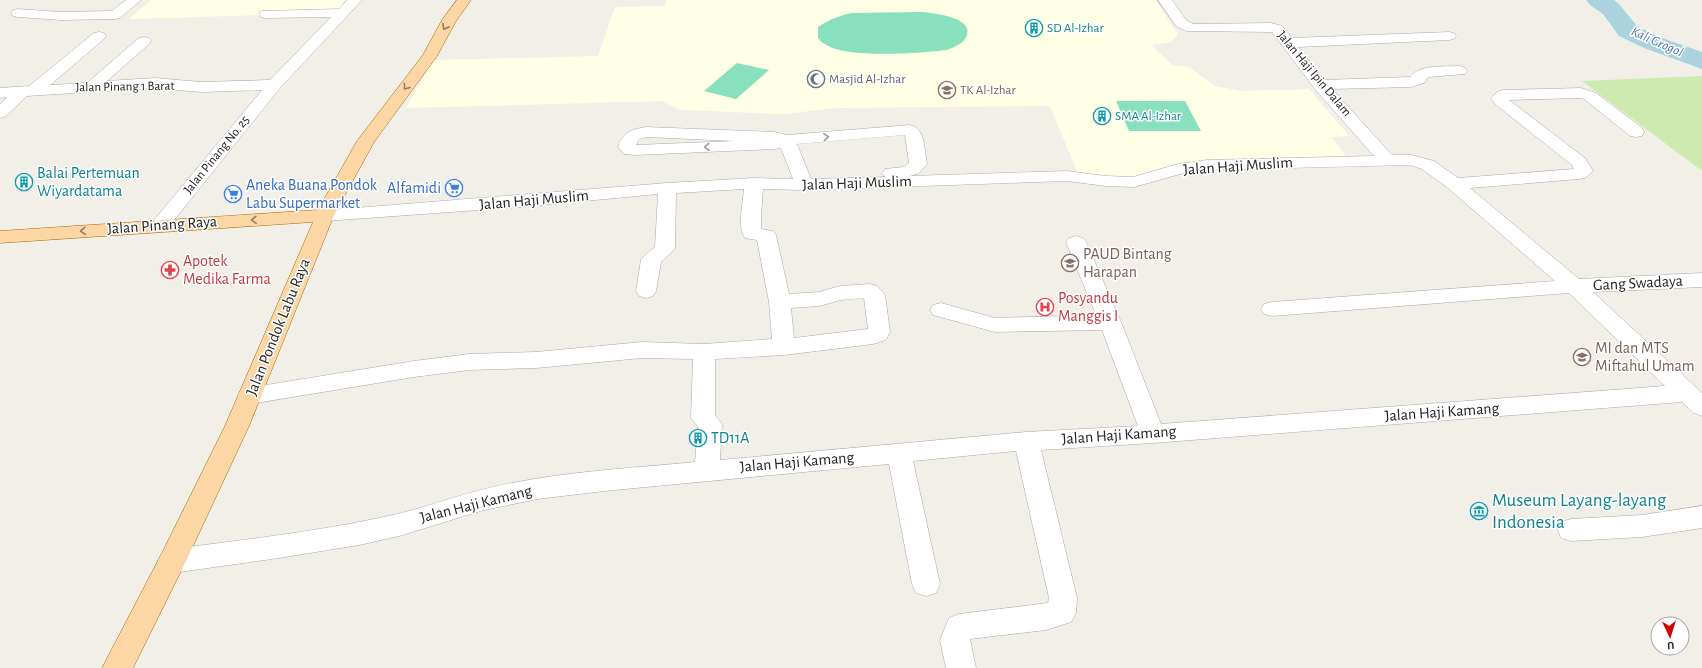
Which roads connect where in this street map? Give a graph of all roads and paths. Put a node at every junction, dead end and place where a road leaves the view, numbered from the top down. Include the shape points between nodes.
1 (134, 0) edge
2 (354, 0) edge
3 (464, 0) edge
4 (1165, 0) edge
5 (18, 13) dead end
6 (342, 13) junction
7 (266, 14) dead end
8 (99, 36) dead end
9 (1449, 36) dead end
10 (144, 42) dead end
11 (1289, 44) junction
12 (1460, 71) dead end
13 (274, 85) junction
14 (1320, 85) junction
15 (93, 86) junction
16 (27, 91) junction
17 (0, 93) edge
18 (0, 113) edge
19 (1636, 132) dead end
20 (787, 140) junction
21 (1387, 160) junction
22 (803, 181) junction
23 (754, 183) junction
24 (1454, 184) junction
25 (667, 188) junction
26 (329, 207) junction
27 (160, 225) junction
28 (0, 237) edge
29 (1076, 242) dead end
30 (1702, 280) edge
31 (1574, 286) junction
32 (646, 291) dead end
33 (780, 302) junction
34 (1272, 309) dead end
35 (941, 310) dead end
36 (1110, 322) junction
37 (782, 346) junction
38 (704, 352) junction
39 (250, 395) junction
40 (1695, 400) edge
41 (1153, 434) junction
42 (1026, 441) junction
43 (899, 453) junction
44 (707, 470) junction
45 (1702, 517) edge
46 (1571, 530) dead end
47 (172, 561) junction
48 (926, 584) dead end
49 (117, 668) edge
50 (961, 668) edge

1 - 5 street via 115,15 61,16
2 - 6 street, Jalan Pinang No. 25
3 -> 26 main road, Jalan Pondok Labu Raya via 449,20 430,56 366,141
4 - 11 street, Jalan Haji Ipin Dalam via 1186,27 1271,27 1277,29
6 - 7 street
6 - 13 street, Jalan Pinang No. 25
8 - 16 street
9 - 11 street
10 - 15 street
11 - 14 street, Jalan Haji Ipin Dalam
12 - 14 street via 1424,73 1418,80 1411,82
13 - 15 street, Jalan Pinang 1 Barat via 201,87 155,83
13 - 27 street, Jalan Pinang No. 25
14 - 21 street, Jalan Haji Ipin Dalam
15 - 16 street, Jalan Pinang 1 Barat
16 - 17 street, Jalan Pinang 1 Barat
16 - 18 street
19 - 24 street via 1590,96 1581,93 1503,95 1499,98 1501,101 1579,162 1584,171 1579,174
20 -> 20 street via 775,144 643,150 630,150 627,147 629,139 638,132 774,137
20 - 22 street
20 -> 22 street via 902,130 910,130 913,133 918,164 916,168
21 - 22 street, Jalan Haji Muslim via 1207,165 1178,169 1134,182 1067,176
21 - 24 street, Jalan Haji Kamang via 1420,162
22 - 23 street, Jalan Haji Muslim
23 - 25 street, Jalan Haji Muslim
23 - 33 street via 752,234 766,235
24 - 31 street, Jalan Haji Kamang
25 - 26 street, Jalan Haji Muslim via 491,203
25 - 32 street via 665,249 651,260
26 -> 27 main road, Jalan Pinang Raya via 293,217
26 - 39 main road, Jalan Pondok Labu Raya
27 -> 28 main road, Jalan Pinang Raya
29 - 36 street
30 - 31 street, Gang Swadaya
31 - 34 street, Gang Swadaya
31 - 40 street, Jalan Haji Kamang
33 - 37 street
33 - 37 street via 870,291 874,295 879,332 873,336 786,348
35 - 36 street via 994,325
36 - 41 street
37 - 38 street
38 - 39 street via 642,350 536,360 469,362
38 - 44 street via 703,418 710,424
39 - 47 main road, Jalan Pondok Labu Raya
40 - 41 street, Jalan Haji Kamang
41 - 42 street, Jalan Haji Kamang
42 - 43 street, Jalan Haji Kamang
42 - 50 street via 1063,598 1061,613 959,627 955,640
43 - 44 street, Jalan Haji Kamang
43 - 48 street
44 - 47 street, Jalan Haji Kamang via 526,491 341,536
45 - 46 street via 1642,526
47 - 49 main road, Jalan Pondok Labu Raya

